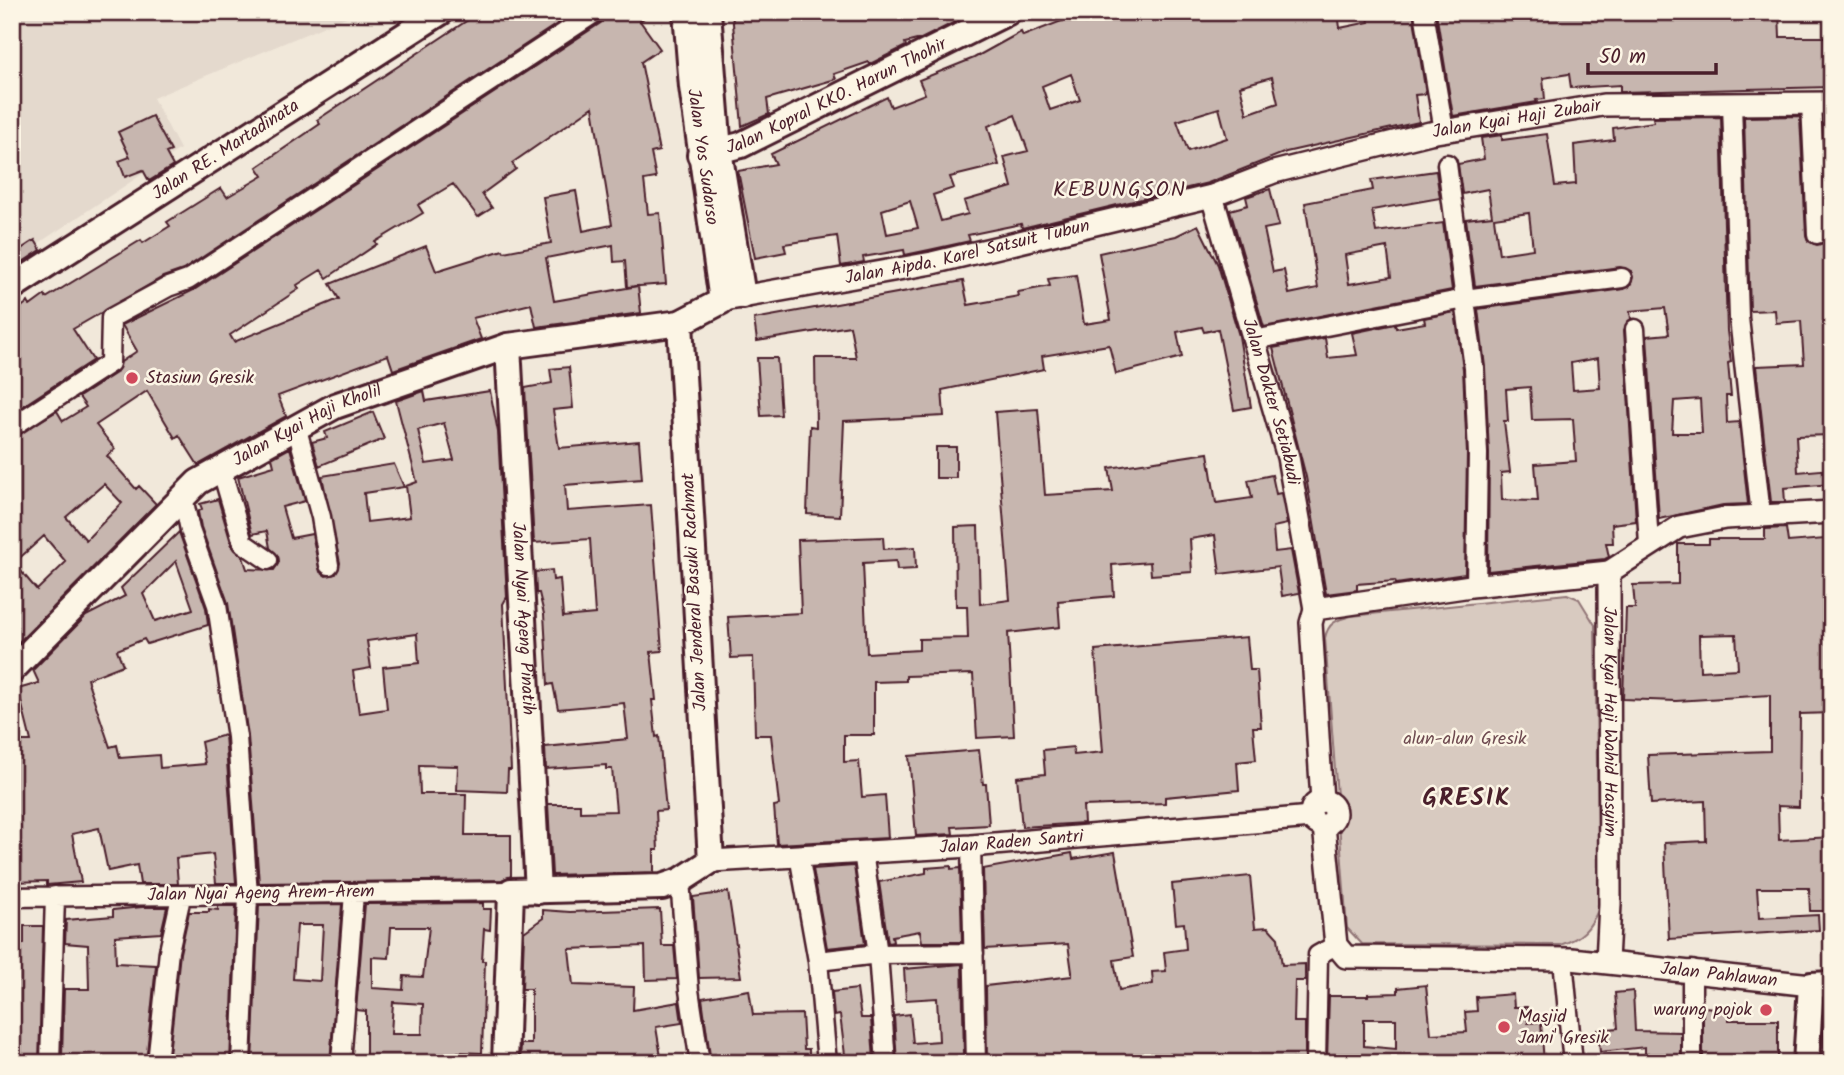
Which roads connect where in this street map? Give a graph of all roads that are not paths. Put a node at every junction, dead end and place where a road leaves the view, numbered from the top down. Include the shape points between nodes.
1 (441, 12) edge
2 (596, 12) edge
3 (686, 12) edge
4 (708, 12) edge
5 (1007, 12) edge
6 (1424, 12) edge
7 (1821, 103) edge
8 (1732, 104) junction
9 (1444, 131) junction
10 (710, 153) junction
11 (1447, 164) dead end
12 (1212, 196) junction
13 (1817, 234) dead end
14 (1622, 278) dead end
15 (12, 287) edge
16 (732, 298) junction
17 (1465, 299) junction
18 (680, 323) junction
19 (1635, 329) dead end
20 (1254, 341) junction
21 (508, 346) junction
22 (12, 426) edge
23 (296, 426) junction
24 (221, 468) junction
25 (183, 497) junction
26 (1832, 512) edge
27 (1761, 515) junction
28 (1649, 544) junction
29 (268, 560) dead end
30 (329, 565) dead end
31 (1609, 572) junction
32 (1476, 586) junction
33 (1315, 609) junction
34 (12, 670) edge
35 (1319, 815) junction
36 (971, 846) junction
37 (863, 852) junction
38 (799, 855) junction
39 (711, 861) junction
40 (680, 881) junction
41 (510, 891) junction
42 (538, 891) junction
43 (354, 892) junction
44 (248, 895) junction
45 (55, 896) junction
46 (12, 897) edge
47 (181, 897) junction
48 (1336, 946) junction
49 (974, 953) junction
50 (878, 954) junction
51 (1563, 960) junction
52 (818, 961) junction
53 (1607, 961) junction
54 (1692, 970) junction
55 (1822, 984) edge
56 (50, 1063) edge
57 (157, 1063) edge
58 (241, 1063) edge
59 (341, 1063) edge
60 (505, 1063) edge
61 (700, 1063) edge
62 (827, 1063) edge
63 (887, 1063) edge
64 (976, 1063) edge
65 (1316, 1063) edge
66 (1573, 1063) edge
67 (1692, 1063) edge
68 (1806, 1063) edge

1 - 15 main road, Jalan RE. Martadinata
2 - 22 street via 188,280 111,318 110,363
3 - 10 main road, Jalan Yos Sudarso
4 - 10 main road, Jalan Yos Sudarso
5 - 10 main road, Jalan Kopral KKO. Harun Thohir via 741,145
6 - 9 street
7 - 8 street, Jalan Kyai Haji Zubair
7 - 13 street
8 - 9 street, Jalan Kyai Haji Zubair via 1603,105
8 - 27 street via 1739,318
9 - 12 street, Jalan Kyai Haji Zubair via 1274,172
10 - 16 main road, Jalan Yos Sudarso
11 - 17 street
12 - 16 street, Jalan Aipda. Karel Satsuit Tubun via 932,263
12 - 20 street, Jalan Dokter Setiabudi
14 - 17 street
16 - 18 main road
17 - 20 street
17 - 32 street via 1478,454
18 - 21 main road, Jalan Kyai Haji Kholil
18 - 39 main road, Jalan Jenderal Basuki Rachmat
19 - 28 street
20 - 33 street, Jalan Dokter Setiabudi via 1288,457
21 - 23 main road, Jalan Kyai Haji Kholil via 335,406
21 - 42 main road, Jalan Nyai Ageng Pinatih
23 - 24 main road, Jalan Kyai Haji Kholil
23 - 30 street
24 - 25 main road, Jalan Kyai Haji Kholil
24 - 29 street via 243,543
25 - 34 main road, Jalan Kyai Haji Kholil
25 - 44 street via 217,605 237,737
26 - 27 street
27 - 28 street via 1679,527
28 - 31 street
31 - 32 street
31 - 53 street, Jalan Kyai Haji Wahid Hasyim
32 - 33 street
33 - 35 street via 1311,623
35 - 36 street, Jalan Raden Santri
35 - 48 street
36 - 37 street, Jalan Raden Santri
36 - 49 street
37 - 38 street, Jalan Raden Santri
37 - 50 street
38 - 39 street, Jalan Raden Santri
38 - 52 street
39 - 40 main road
40 - 42 main road via 662,887
40 - 61 street
41 - 42 main road
41 - 43 street, Jalan Nyai Ageng Arem-Arem
41 - 60 main road
43 - 44 street, Jalan Nyai Ageng Arem-Arem
43 - 59 street
44 - 47 street, Jalan Nyai Ageng Arem-Arem
44 - 58 street
45 - 46 street, Jalan Nyai Ageng Arem-Arem
45 - 47 street, Jalan Nyai Ageng Arem-Arem
45 - 56 street
47 - 57 street via 169,951
48 - 51 street via 1353,959
48 - 65 street via 1318,955
49 - 50 street
49 - 64 street
50 - 52 street
50 - 63 street
51 - 53 street
51 - 66 street
52 - 62 street
53 - 54 street, Jalan Pahlawan
54 - 55 street, Jalan Pahlawan
54 - 67 street
55 - 68 main road

